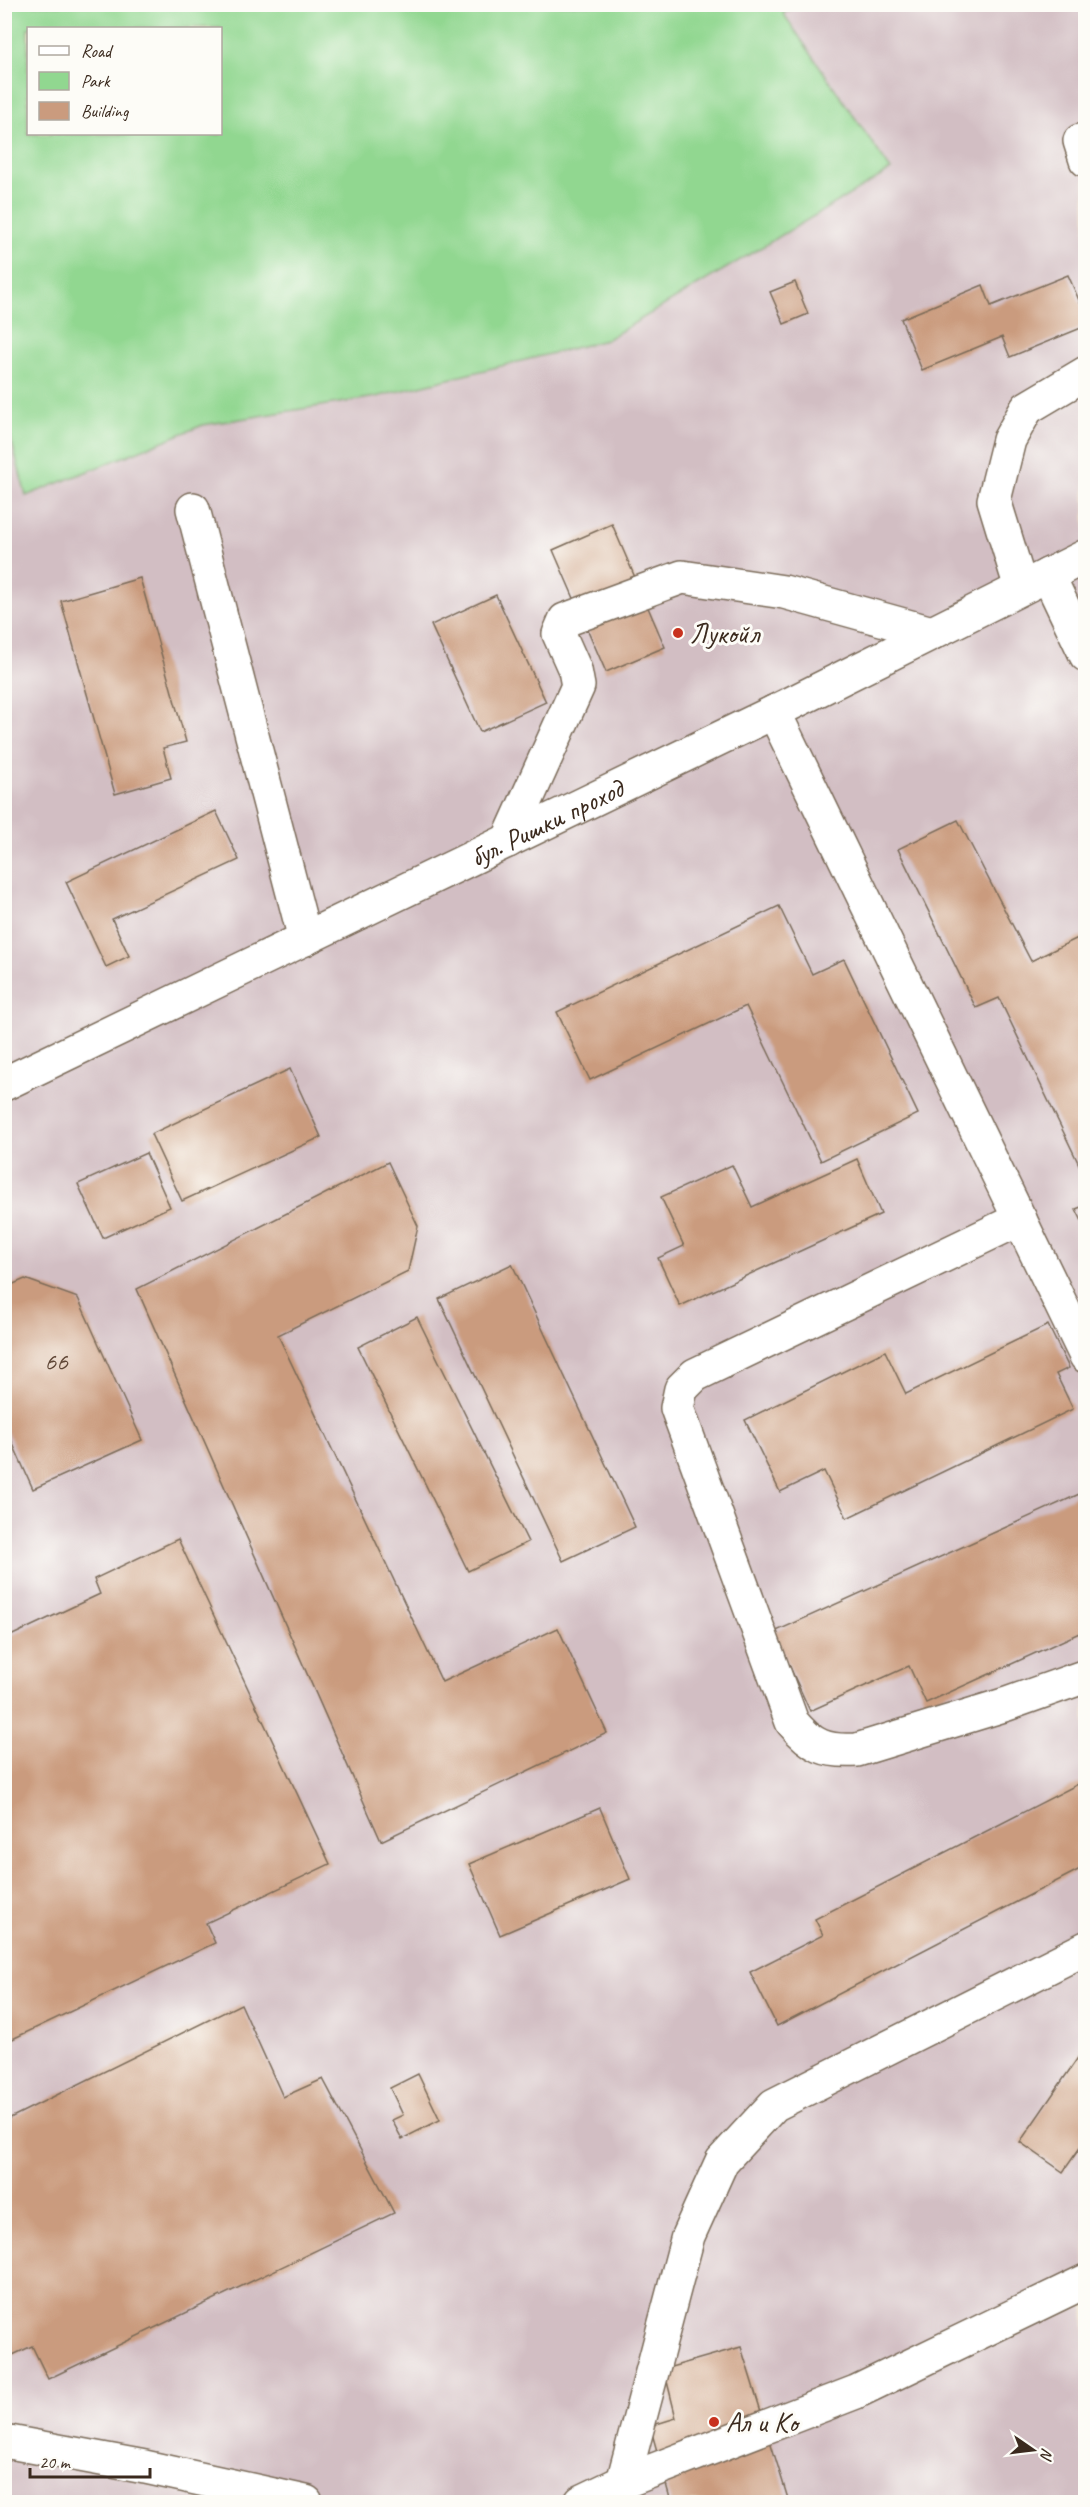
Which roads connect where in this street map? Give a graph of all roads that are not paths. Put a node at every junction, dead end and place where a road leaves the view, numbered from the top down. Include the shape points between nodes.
1 (1086, 373) edge
2 (193, 509) dead end
3 (1086, 556) edge
4 (1034, 581) junction
5 (932, 633) junction
6 (1086, 655) edge
7 (774, 712) junction
8 (508, 841) junction
9 (305, 939) junction
10 (4, 1084) edge
11 (1020, 1219) junction
12 (1086, 1356) edge
13 (1086, 1676) edge
14 (1086, 1948) edge
15 (1086, 2281) edge
16 (4, 2441) edge
17 (623, 2482) junction
18 (306, 2502) edge
19 (580, 2502) edge

1 - 4 main road via 1027,408 1009,440 994,500
2 - 9 main road
3 - 4 main road, бул. Ришки проход
4 - 5 main road, бул. Ришки проход
4 - 6 main road
5 - 7 main road, бул. Ришки проход
5 - 8 main road via 784,592 682,576 565,620 559,634 578,686
7 - 8 main road, бул. Ришки проход
7 - 11 main road
8 - 9 main road, бул. Ришки проход
9 - 10 main road, бул. Ришки проход
11 - 12 main road
11 - 13 main road via 695,1375 681,1389 677,1408 792,1722 805,1737 822,1748 857,1750
14 - 17 main road via 774,2105 722,2161 688,2236
15 - 17 main road via 856,2392
16 - 18 main road
17 - 19 main road

